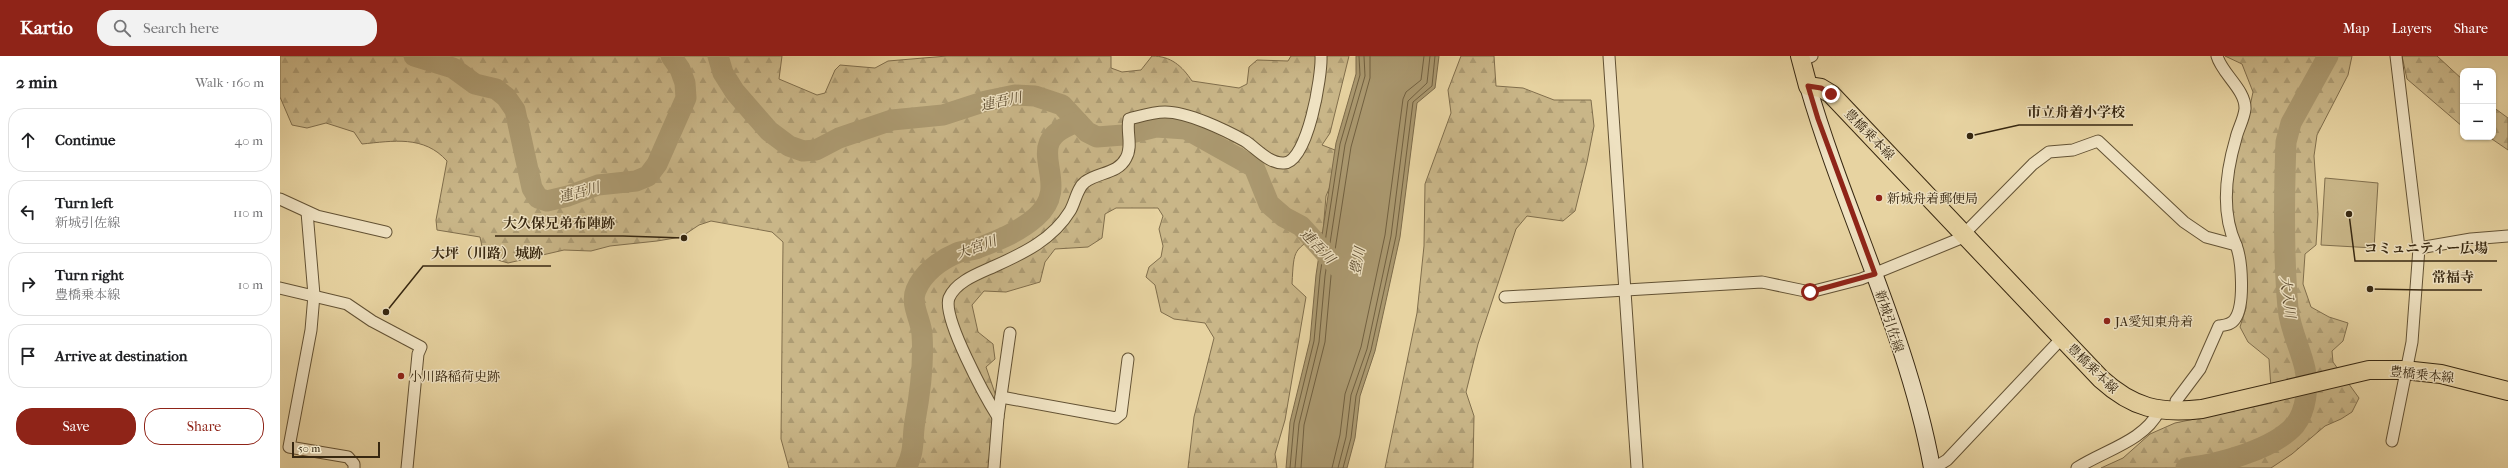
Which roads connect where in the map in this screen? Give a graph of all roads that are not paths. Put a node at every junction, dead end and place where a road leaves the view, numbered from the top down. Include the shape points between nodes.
1 (1321, 56) edge
2 (1609, 56) edge
3 (2217, 56) edge
4 (2396, 56) edge
5 (1804, 58) edge
6 (1808, 86) junction
7 (280, 199) edge
8 (307, 212) junction
9 (386, 232) dead end
10 (1965, 234) junction
11 (2508, 236) edge
12 (2236, 245) junction
13 (2419, 248) junction
14 (1875, 274) junction
15 (280, 288) edge
16 (1625, 291) junction
17 (314, 295) junction
18 (1505, 297) dead end
19 (1010, 333) dead end
20 (2062, 338) junction
21 (1128, 359) dead end
22 (2404, 370) junction
23 (2508, 391) edge
24 (1001, 397) junction
25 (2168, 411) junction
26 (998, 417) junction
27 (2392, 441) dead end
28 (354, 468) edge
29 (407, 468) edge
30 (994, 468) edge
31 (1637, 468) edge
32 (1933, 468) edge
33 (2078, 468) edge

1 - 26 street via 1319,91 1304,141 1290,161 1274,161 1244,141 1197,120 1167,112 1129,119 1130,144 1126,158 1118,167 1085,182 1070,211 1054,232 1022,254 972,276 958,287 949,298 948,311 952,325 986,398
2 - 16 street
3 - 12 street via 2224,71 2242,96 2245,108 2232,157 2226,195 2229,229
4 - 13 street
5 - 6 main road
6 - 10 main road, 豊橋乗本線 via 1821,88 1831,94
6 - 14 main road, 新城引佐線
7 - 8 street
8 - 9 street
8 - 17 street
10 - 12 street via 2033,164 2049,152 2073,150 2098,141 2184,222 2206,237
10 - 14 street
10 - 20 main road, 豊橋乗本線
11 - 13 street
12 - 25 street via 2242,258 2236,318 2230,324 2218,326 2200,370
13 - 22 street via 2412,342
14 - 16 street via 1810,292 1762,282
14 - 32 main road, 新城引佐線 via 1925,430
15 - 17 street
16 - 18 street
16 - 31 street
17 - 28 street via 289,447 348,458 354,464
17 - 29 street via 347,304 421,347 418,354
19 - 24 street
20 - 25 main road, 豊橋乗本線 via 2114,391 2136,404
20 - 32 street via 1947,460
21 - 24 street via 1121,414 1116,418
22 - 23 main road, 豊橋乗本線 via 2442,374
22 - 25 main road, 豊橋乗本線 via 2369,370 2202,409
22 - 27 street
24 - 26 street
25 - 33 street via 2122,445 2096,456
26 - 30 street

